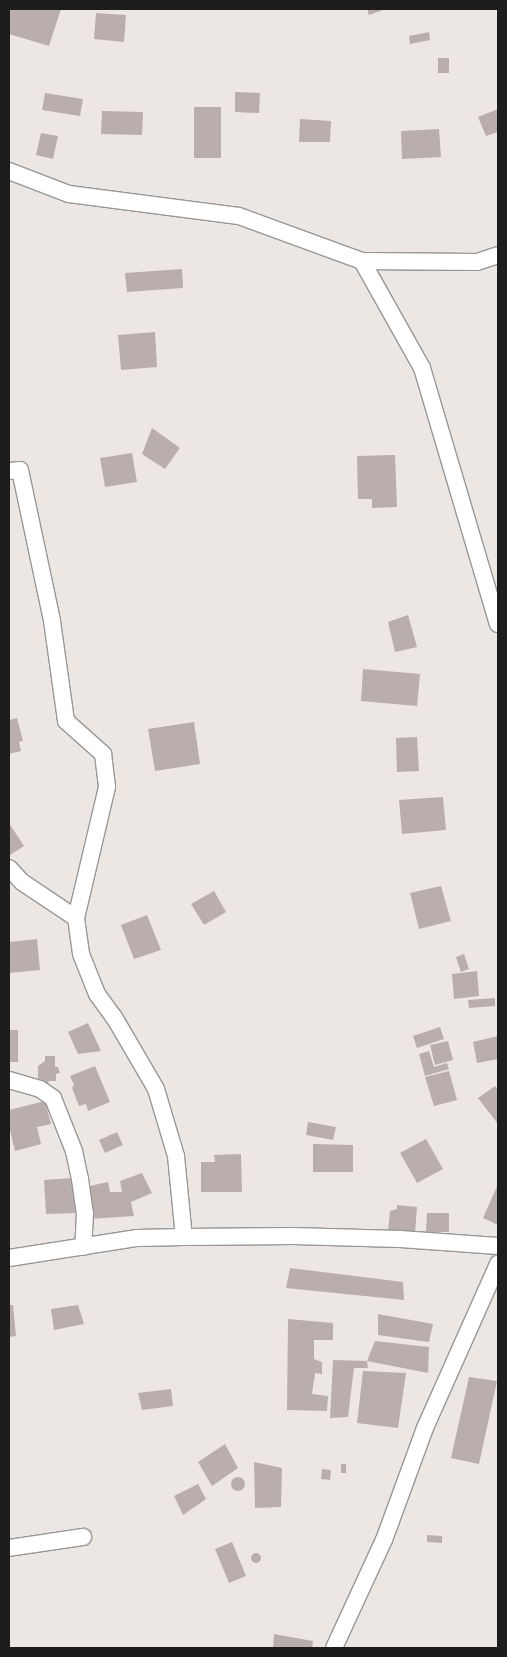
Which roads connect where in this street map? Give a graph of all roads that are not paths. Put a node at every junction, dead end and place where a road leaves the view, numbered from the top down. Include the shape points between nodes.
1 (9, 171) edge
2 (498, 255) edge
3 (362, 261) junction
4 (9, 471) edge
5 (498, 624) edge
6 (9, 868) edge
7 (76, 918) junction
8 (9, 1080) edge
9 (184, 1237) junction
10 (498, 1246) edge
11 (83, 1247) junction
12 (9, 1258) edge
13 (498, 1264) edge
14 (83, 1537) dead end
15 (9, 1548) edge
16 (334, 1648) edge

1 - 3 street via 70,194 239,216
2 - 3 street via 477,262
3 - 5 street via 422,368
4 - 7 street via 20,470 52,621 66,721 103,754 107,787
6 - 7 street via 22,882
7 - 9 street via 81,954 97,994 156,1089 176,1156
8 - 11 street via 40,1089 53,1098 74,1151 80,1179 85,1213
9 - 10 street via 293,1236
9 - 11 street via 137,1238
11 - 12 street
13 - 16 street via 425,1428 384,1540
14 - 15 street

